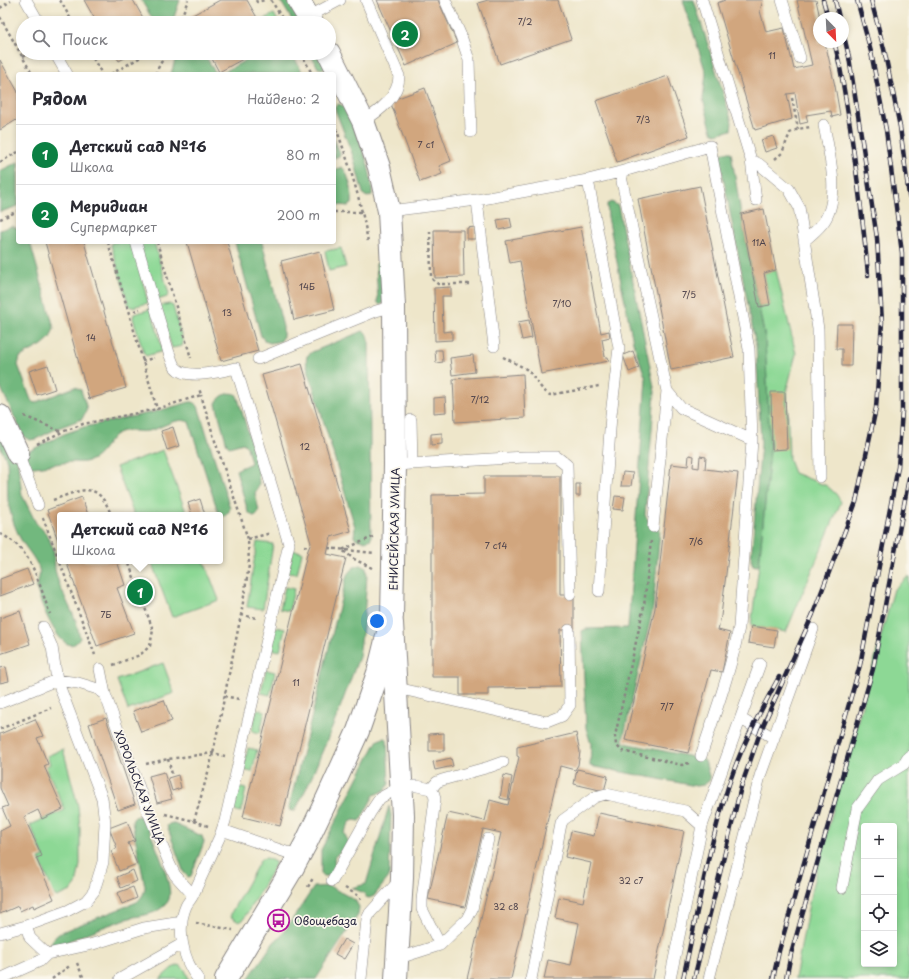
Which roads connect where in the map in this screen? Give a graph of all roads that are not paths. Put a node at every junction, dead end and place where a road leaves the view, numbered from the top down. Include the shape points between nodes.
1 (26, 0) edge
2 (340, 0) edge
3 (366, 0) edge
4 (445, 0) edge
5 (702, 0) edge
6 (782, 0) edge
7 (306, 13) edge
8 (34, 16) edge
9 (800, 58) dead end
10 (59, 60) edge
11 (330, 60) edge
12 (66, 72) edge
13 (335, 72) edge
14 (337, 79) edge
15 (363, 122) junction
16 (824, 125) road end
17 (471, 132) dead end
18 (755, 162) junction
19 (620, 172) junction
20 (588, 180) junction
21 (477, 200) junction
22 (756, 200) dead end
23 (390, 211) junction
24 (804, 241) junction
25 (137, 244) edge
26 (394, 306) junction
27 (494, 346) road end
28 (258, 359) dead end
29 (667, 391) junction
30 (10, 415) edge
31 (411, 420) dead end
32 (752, 440) junction
33 (18, 454) joint
34 (404, 464) junction
35 (820, 477) dead end
36 (38, 505) road end
37 (653, 527) road end
38 (599, 591) dead end
39 (570, 595) dead end
40 (392, 616) junction
41 (43, 627) dead end
42 (813, 629) dead end
43 (569, 630) dead end
44 (760, 664) dead end
45 (100, 669) road end
46 (57, 680) junction
47 (396, 688) junction
48 (105, 694) junction
49 (0, 703) edge
50 (741, 718) junction
51 (774, 738) junction
52 (701, 756) road end
53 (909, 756) edge
54 (503, 762) dead end
55 (402, 786) junction
56 (431, 789) junction
57 (702, 826) junction
58 (222, 830) junction
59 (488, 838) dead end
60 (300, 854) junction
61 (402, 878) junction
62 (332, 881) dead end
63 (842, 888) dead end
64 (193, 895) junction
65 (182, 922) junction
66 (26, 926) junction
67 (0, 933) edge
68 (182, 944) junction
69 (440, 946) junction
70 (47, 954) junction
71 (396, 969) edge
72 (0, 979) edge
73 (120, 979) edge
74 (198, 979) edge
75 (226, 979) edge
76 (360, 979) edge
77 (531, 979) edge
78 (670, 979) edge
79 (709, 979) edge

1 - 8 lane
2 - 7 lane
3 - 15 lane via 399,76 399,83 385,106
4 - 17 lane via 469,60
5 - 18 lane
6 - 9 lane
10 - 12 lane
11 - 13 main road, ЕНИСЕЙСКАЯ УЛИЦА
14 - 15 main road, ЕНИСЕЙСКАЯ УЛИЦА
15 - 23 main road, ЕНИСЕЙСКАЯ УЛИЦА via 379,167
16 - 24 lane via 832,169 833,203 823,224
18 - 22 lane
18 - 24 lane via 789,189 799,208
19 - 20 lane
19 - 29 lane
19 - 32 lane via 710,146 749,349
20 - 21 lane
20 - 38 lane via 619,348 611,415
21 - 23 lane
21 - 27 lane
23 - 26 main road, ЕНИСЕЙСКАЯ УЛИЦА
24 - 35 lane via 818,329
25 - 58 lane via 173,362 179,371 196,374 236,368 289,544
26 - 28 lane
26 - 34 main road, ЕНИСЕЙСКАЯ УЛИЦА
29 - 32 lane via 681,408
29 - 37 lane
30 - 33 main road
31 - 34 lane
32 - 52 lane via 739,627 735,651
33 - 36 lane
34 - 39 lane via 558,457 567,465
34 - 40 main road, ЕНИСЕЙСКАЯ УЛИЦА
40 - 47 main road
40 - 60 main road, ЕНИСЕЙСКАЯ УЛИЦА via 378,673 358,731
41 - 46 lane via 52,647
42 - 51 lane
43 - 47 lane via 570,705 562,716 547,722
44 - 50 lane
45 - 48 lane, ХОРОЛЬСКАЯ УЛИЦА
46 - 48 lane via 98,688
46 - 49 lane
46 - 66 lane via 102,798 105,823 103,862 94,891 86,900 67,911
47 - 55 main road
48 - 64 lane, ХОРОЛЬСКАЯ УЛИЦА via 170,865 175,875
50 - 51 lane
50 - 57 lane
51 - 79 lane via 760,776
53 - 63 lane via 904,764 878,780 857,809
54 - 56 lane via 442,780
55 - 56 lane
55 - 61 main road
55 - 62 lane via 380,798
56 - 69 lane via 435,799 422,909
57 - 77 lane via 685,811 606,794 595,797 563,820
57 - 78 lane
58 - 60 lane via 286,852
58 - 64 lane
59 - 69 lane via 472,909 467,919
60 - 75 main road, ЕНИСЕЙСКАЯ УЛИЦА
61 - 71 main road
61 - 76 lane via 367,919
64 - 65 lane via 186,906
65 - 68 lane
65 - 70 lane via 144,928 93,944
66 - 67 lane
66 - 70 lane via 30,938
68 - 73 lane
68 - 74 lane
69 - 71 lane
70 - 72 lane via 40,961

